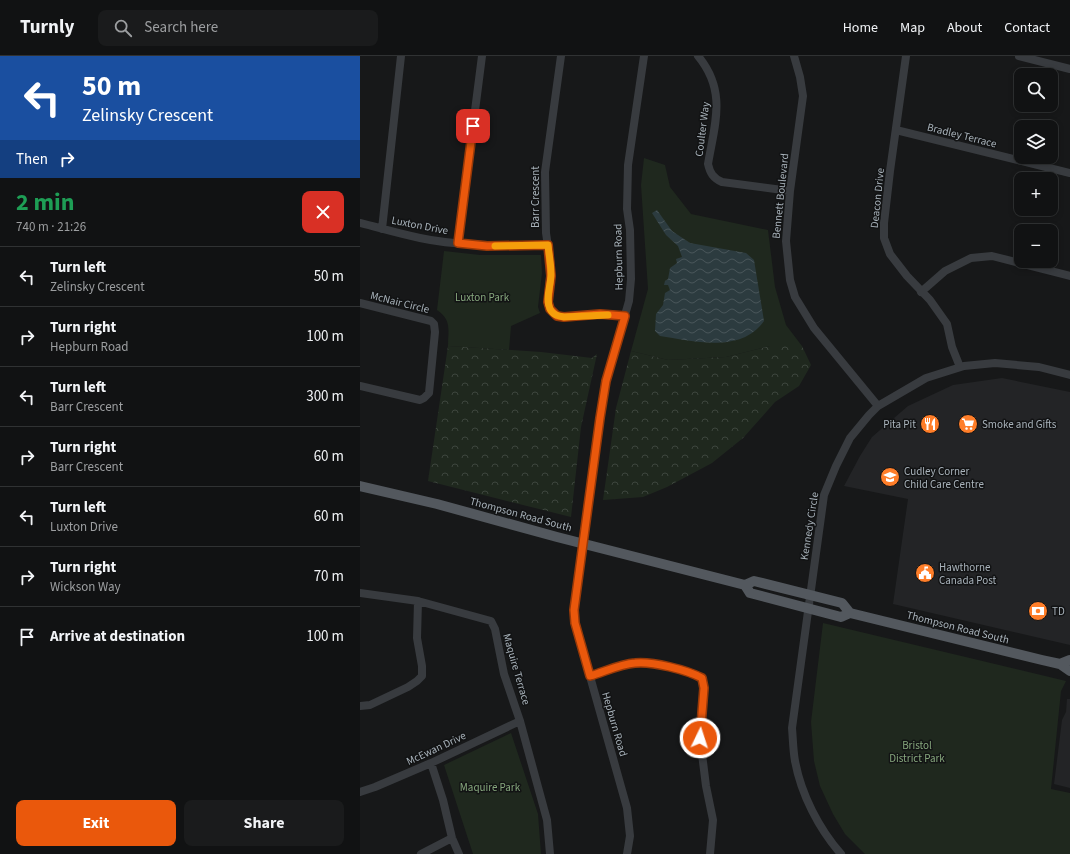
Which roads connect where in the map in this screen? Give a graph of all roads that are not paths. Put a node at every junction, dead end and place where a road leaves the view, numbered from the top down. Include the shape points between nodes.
1 (401, 56) edge
2 (482, 56) edge
3 (561, 56) edge
4 (644, 56) edge
5 (698, 56) edge
6 (794, 56) edge
7 (906, 56) edge
8 (1019, 56) edge
9 (1070, 69) edge
10 (896, 130) junction
11 (1070, 173) edge
12 (790, 191) junction
13 (360, 223) edge
14 (382, 229) junction
15 (458, 243) junction
16 (548, 245) junction
17 (1070, 276) edge
18 (921, 292) junction
19 (360, 303) edge
20 (625, 316) junction
21 (960, 367) junction
22 (1070, 375) edge
23 (360, 386) edge
24 (878, 406) junction
25 (360, 486) edge
26 (583, 543) junction
27 (745, 585) junction
28 (360, 593) edge
29 (810, 595) junction
30 (418, 601) junction
31 (809, 609) junction
32 (850, 613) junction
33 (1065, 662) edge
34 (1070, 671) edge
35 (590, 676) junction
36 (360, 706) edge
37 (520, 721) junction
38 (430, 763) junction
39 (360, 792) edge
40 (452, 838) junction
41 (839, 853) edge
42 (421, 854) edge
43 (459, 854) edge
44 (550, 854) edge
45 (627, 854) edge
46 (710, 854) edge

1 - 14 street
2 - 15 street
3 - 16 street, Barr Crescent via 545,172
4 - 20 street, Hepburn Road via 628,165 627,209 632,279
5 - 12 street, Coulter Way via 708,71 716,91 716,119 708,164 713,176 722,182
6 - 12 street, Bennett Boulevard via 802,96
7 - 10 street, Deacon Drive
8 - 9 street
10 - 11 street, Bradley Terrace
10 - 18 street, Deacon Drive via 884,238 890,254
12 - 24 street, Bennett Boulevard via 786,241 790,280 796,297 814,328
13 - 14 street, Luxton Drive
14 - 15 street, Luxton Drive
15 - 16 street, Luxton Drive via 487,246
16 - 20 street, Barr Crescent via 551,276 548,302 550,309 557,316
17 - 18 street via 992,256 971,258 945,271
18 - 21 street, Deacon Drive via 947,324
19 - 23 street, McNair Circle via 431,321 435,332 429,393 424,398 420,400
20 - 26 street, Hepburn Road via 605,388
21 - 22 street, Kennedy Circle via 995,363 1039,367
21 - 24 street, Kennedy Circle via 926,378
24 - 29 street, Kennedy Circle via 850,438 824,495
25 - 26 main road, Thompson Road South
26 - 27 main road, Thompson Road South
26 - 35 street, Hepburn Road via 574,610 575,623
27 - 29 main road, Thompson Road South via 754,581
27 - 31 main road, Thompson Road South via 750,593
28 - 30 street, Maquire Terrace
29 - 31 street, Kennedy Circle
29 - 32 main road, Thompson Road South via 842,603
30 - 36 street via 417,638 422,676 408,687 370,705
30 - 37 street, Maquire Terrace via 491,621 504,674
31 - 32 main road, Thompson Road South via 841,617
31 - 41 street, Kennedy Circle via 792,728 794,761 802,789 817,821
32 - 33 main road, Thompson Road South via 1042,660
33 - 34 main road, Thompson Road South
35 - 45 street, Hepburn Road via 627,808 630,836
35 - 46 street via 636,663 648,663 693,673 702,678 704,688 700,738 713,820
37 - 38 street, McEwan Drive
37 - 44 street, Maquire Terrace via 547,820
38 - 39 street, McEwan Drive
38 - 40 street via 443,800
40 - 42 street
40 - 43 street

